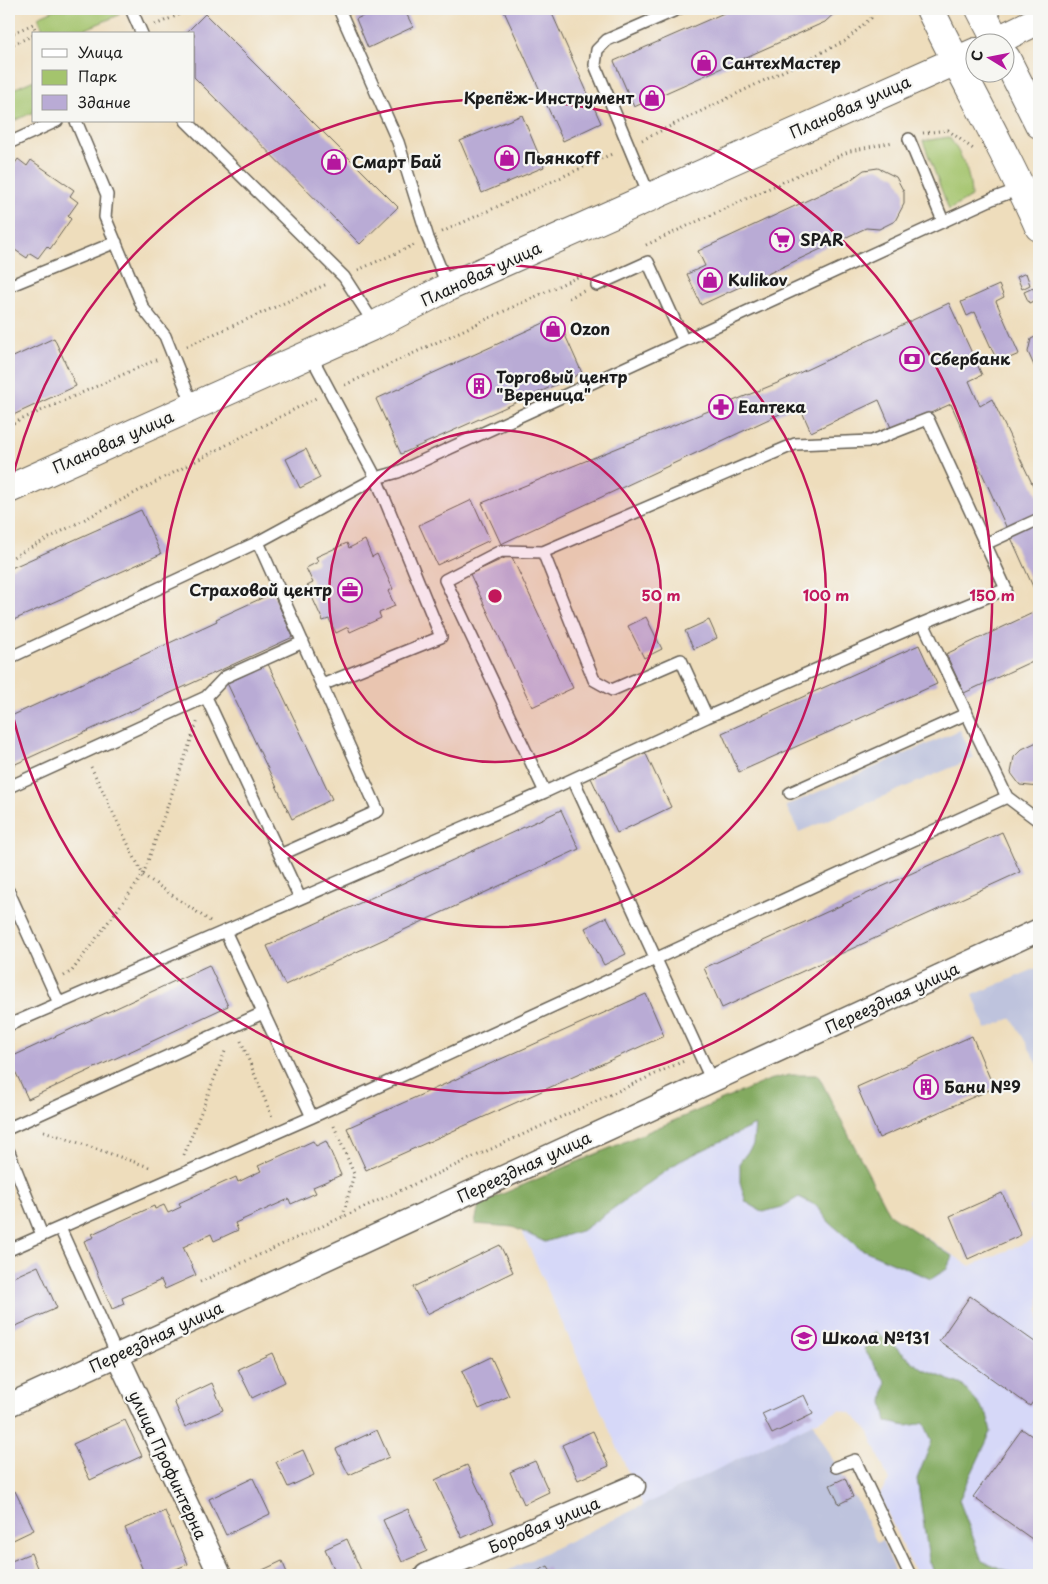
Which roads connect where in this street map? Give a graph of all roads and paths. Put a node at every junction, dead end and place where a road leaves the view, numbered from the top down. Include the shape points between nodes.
1 (131, 9) edge
2 (192, 9) edge
3 (339, 9) edge
4 (678, 9) edge
5 (872, 9) edge
6 (930, 9) edge
7 (980, 9) edge
8 (1039, 20) edge
9 (36, 32) edge
10 (141, 32) edge
11 (984, 32) edge
12 (1016, 33) edge
13 (9, 35) edge
14 (966, 35) edge
15 (32, 36) edge
16 (9, 46) edge
17 (966, 59) edge
18 (995, 82) edge
19 (1009, 82) edge
20 (55, 122) edge
21 (76, 122) edge
22 (187, 122) edge
23 (1039, 124) edge
24 (924, 133) dead end
25 (909, 139) dead end
26 (9, 143) edge
27 (628, 146) junction
28 (976, 155) dead end
29 (1022, 188) junction
30 (650, 197) junction
31 (943, 221) junction
32 (1039, 227) edge
33 (428, 238) junction
34 (116, 242) junction
35 (344, 277) junction
36 (9, 286) edge
37 (597, 286) dead end
38 (448, 287) junction
39 (375, 325) junction
40 (683, 339) junction
41 (172, 353) junction
42 (310, 353) junction
43 (330, 392) junction
44 (193, 406) junction
45 (9, 425) edge
46 (376, 478) junction
47 (9, 489) edge
48 (1039, 519) edge
49 (258, 542) junction
50 (985, 544) junction
51 (544, 552) junction
52 (9, 558) edge
53 (922, 623) junction
54 (302, 642) junction
55 (9, 658) edge
56 (322, 685) junction
57 (206, 698) junction
58 (966, 714) junction
59 (707, 717) junction
60 (84, 753) junction
61 (573, 779) junction
62 (9, 787) edge
63 (545, 792) junction
64 (790, 793) dead end
65 (1007, 797) junction
66 (1039, 821) edge
67 (280, 855) junction
68 (143, 875) junction
69 (9, 892) edge
70 (300, 898) junction
71 (1039, 930) edge
72 (225, 931) junction
73 (658, 960) junction
74 (50, 984) junction
75 (59, 1003) junction
76 (263, 1013) junction
77 (9, 1025) edge
78 (235, 1026) junction
79 (700, 1054) junction
80 (712, 1081) junction
81 (327, 1110) junction
82 (312, 1117) junction
83 (20, 1123) junction
84 (9, 1128) edge
85 (278, 1132) junction
86 (9, 1152) edge
87 (175, 1177) junction
88 (343, 1217) junction
89 (60, 1228) junction
90 (42, 1236) junction
91 (9, 1250) edge
92 (200, 1282) dead end
93 (117, 1355) junction
94 (9, 1405) edge
95 (836, 1467) dead end
96 (634, 1486) dead end
97 (220, 1575) edge
98 (426, 1575) edge
99 (910, 1575) edge

1 - 10 lane
2 - 10 path
3 - 33 lane via 398,142
4 - 27 lane via 607,40 597,50 595,65
5 - 27 path via 871,18 845,41
6 - 14 main road
7 - 11 main road
8 - 12 main road, Плановая улица
9 - 13 path via 33,24
15 - 16 path
17 - 30 main road, Плановая улица
18 - 29 main road
19 - 23 main road
20 - 26 lane
21 - 34 lane via 107,195 104,215
22 - 35 lane
24 - 28 path via 948,130 972,148
25 - 31 lane
27 - 30 lane
27 - 33 path
29 - 31 lane
29 - 32 main road
30 - 38 main road, Плановая улица
31 - 40 lane
33 - 35 path
33 - 38 lane
34 - 36 lane
34 - 41 lane via 143,308 165,336
35 - 39 lane
35 - 41 path
37 - 40 lane via 648,262
38 - 39 main road, Плановая улица
39 - 42 main road, Плановая улица
40 - 46 lane via 398,472
41 - 44 lane
41 - 45 path
42 - 43 lane
42 - 44 main road, Плановая улица
43 - 46 lane
43 - 52 path
44 - 47 main road, Плановая улица
46 - 49 lane
46 - 56 lane via 441,637
48 - 50 lane
49 - 54 lane
49 - 55 lane
50 - 51 lane via 928,419 872,441 795,444
50 - 53 lane via 1006,589
51 - 59 lane via 594,680 612,690 680,660
51 - 63 lane via 501,551 444,580
53 - 58 lane
53 - 59 lane
54 - 56 lane
54 - 57 lane via 224,677
56 - 67 lane via 378,811
57 - 60 lane
57 - 67 lane
57 - 68 path
58 - 64 lane
58 - 65 lane
59 - 61 lane
60 - 62 lane
60 - 68 path
61 - 63 lane
61 - 73 lane
63 - 70 lane
65 - 66 lane
65 - 73 lane
67 - 70 lane
68 - 72 path
68 - 74 path via 72,971
69 - 74 lane
70 - 72 lane
71 - 80 street, Переездная улица
72 - 75 lane
72 - 76 lane
73 - 79 lane
73 - 81 lane
74 - 75 lane
75 - 77 lane
76 - 78 lane
76 - 82 lane
78 - 83 lane
78 - 85 path
78 - 87 path
79 - 80 lane
79 - 88 path
80 - 93 street, Переездная улица
81 - 82 lane
81 - 88 path via 354,1174
82 - 85 lane
83 - 84 lane
83 - 87 path
85 - 87 lane
86 - 90 lane
87 - 89 lane
88 - 92 path
89 - 90 lane
89 - 93 lane
90 - 91 lane
93 - 94 street, Переездная улица
93 - 97 street, улица Профинтерна
95 - 99 lane via 855,1460
96 - 98 street, Боровая улица

